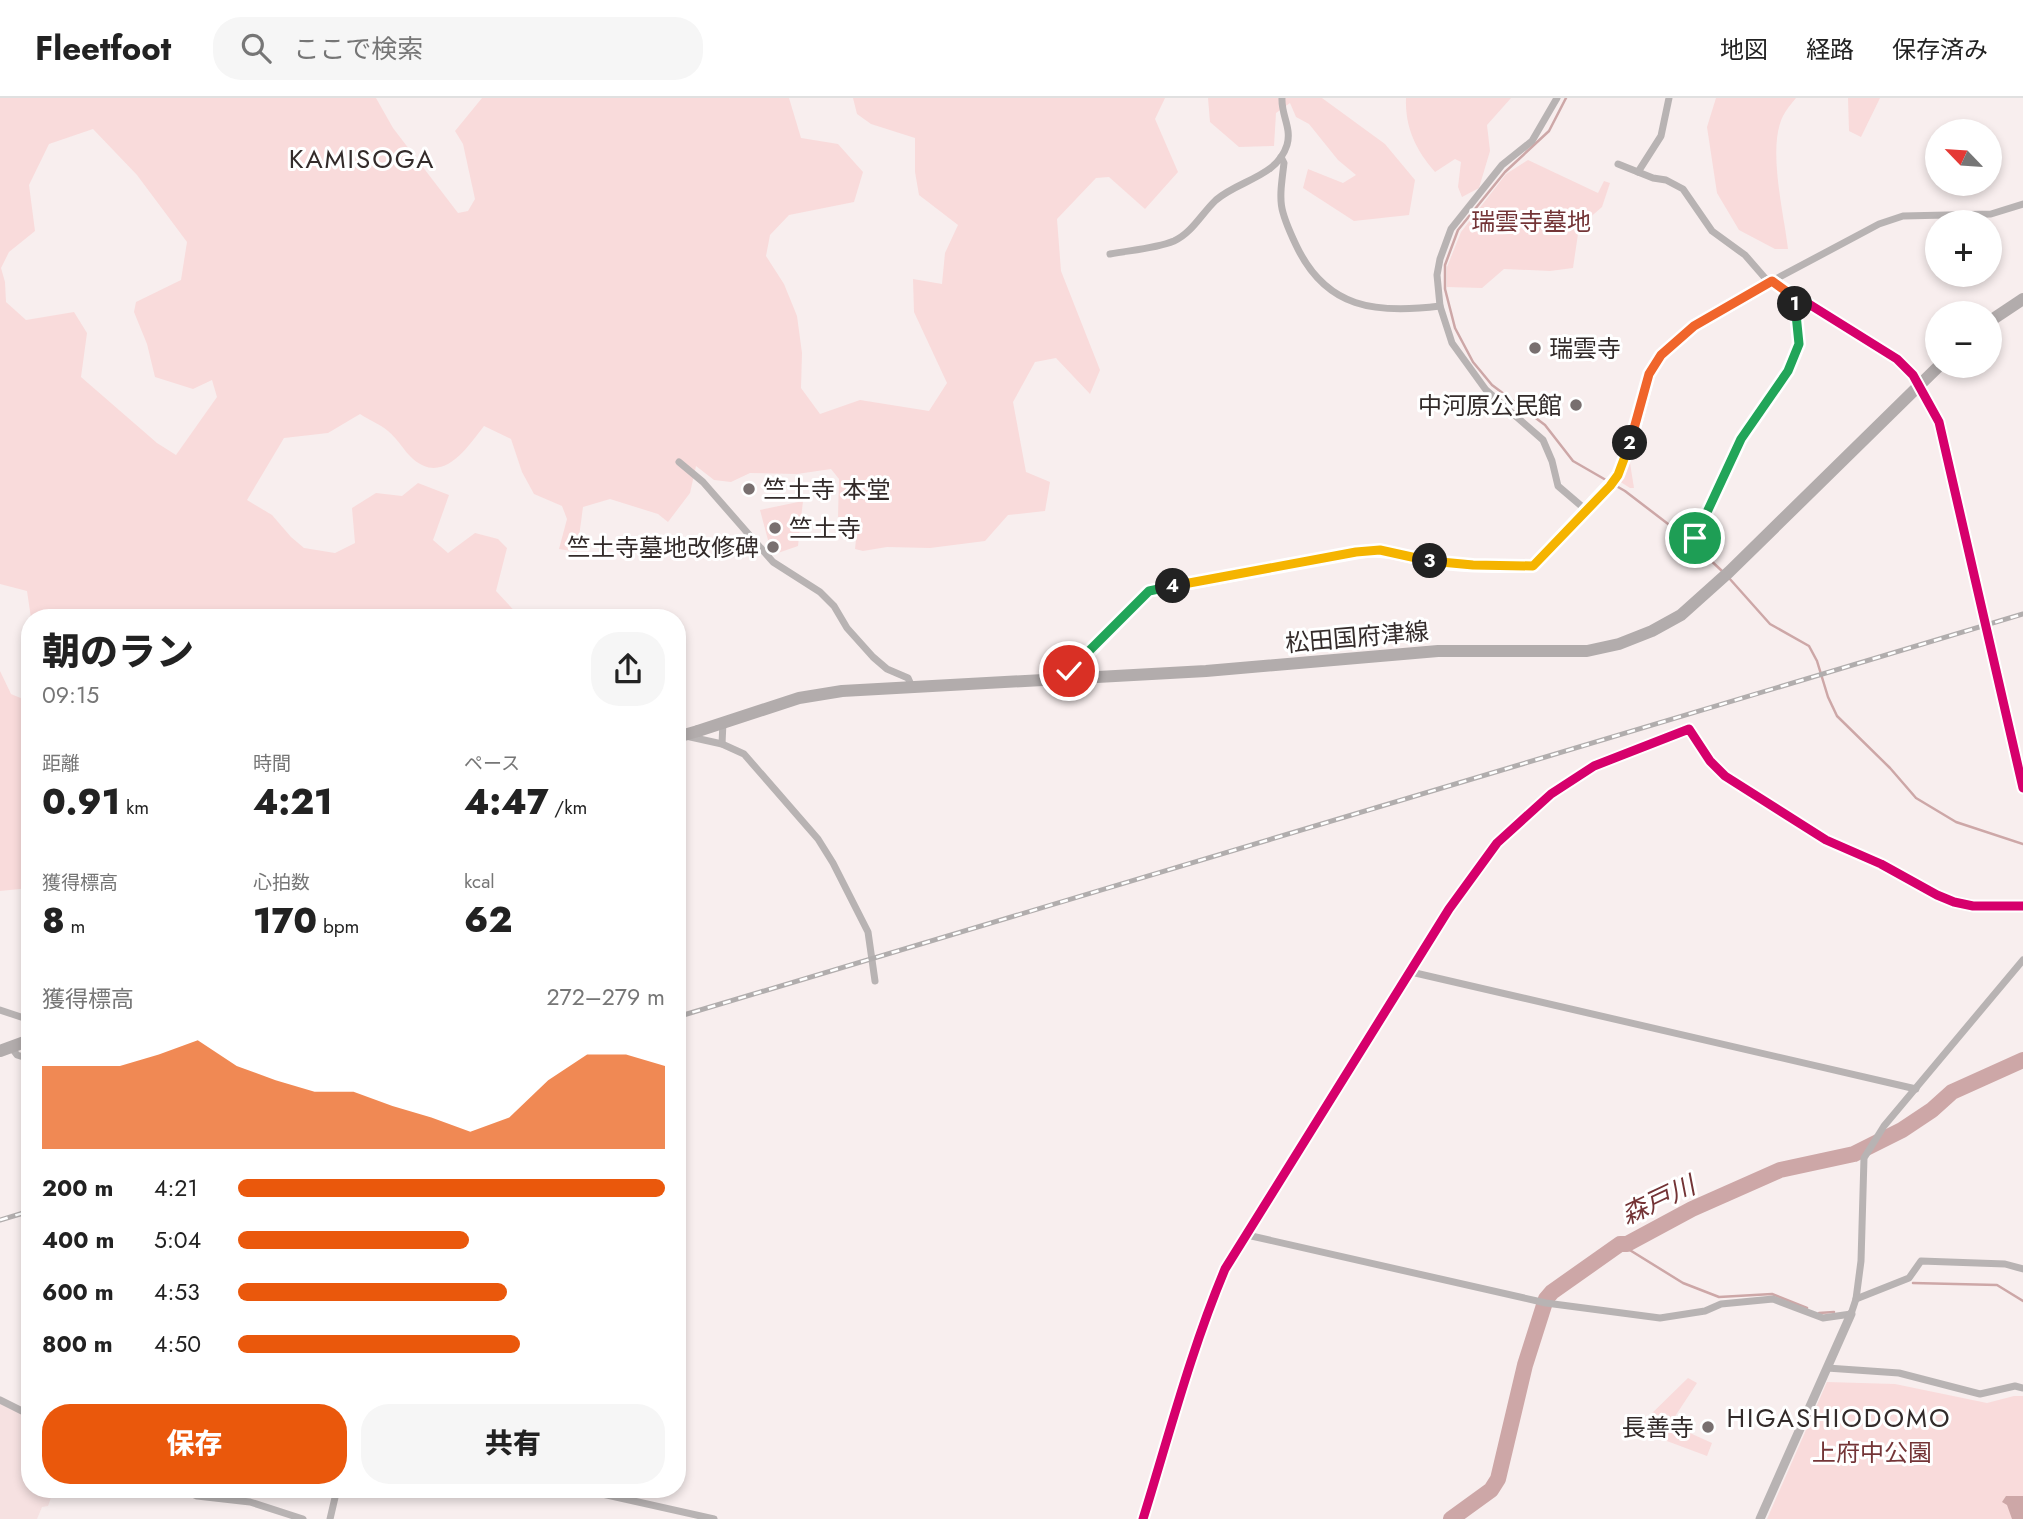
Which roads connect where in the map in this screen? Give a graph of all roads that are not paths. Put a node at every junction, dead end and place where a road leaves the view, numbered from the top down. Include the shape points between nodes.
1 (1282, 98) edge
2 (1557, 98) edge
3 (1669, 98) edge
4 (1282, 157) junction
5 (1618, 164) dead end
6 (1639, 172) junction
7 (2023, 204) edge
8 (1110, 254) dead end
9 (1772, 281) junction
10 (1794, 297) junction
11 (2023, 299) edge
12 (1440, 306) junction
13 (2002, 313) edge
14 (1926, 378) edge
15 (1919, 385) junction
16 (679, 462) dead end
17 (1586, 510) junction
18 (1692, 542) dead end
19 (1064, 679) junction
20 (912, 687) junction
21 (723, 722) junction
22 (1689, 729) joint
23 (686, 734) edge
24 (686, 736) edge
25 (722, 744) junction
26 (2023, 788) edge
27 (2023, 906) edge
28 (2023, 960) edge
29 (1411, 972) junction
30 (875, 981) dead end
31 (0, 1010) edge
32 (21, 1017) edge
33 (1916, 1090) junction
34 (1247, 1235) junction
35 (2023, 1269) edge
36 (1856, 1299) junction
37 (1851, 1314) junction
38 (1827, 1368) junction
39 (2023, 1388) edge
40 (0, 1400) edge
41 (21, 1410) edge
42 (233, 1498) edge
43 (335, 1498) edge
44 (620, 1498) edge
45 (303, 1519) edge
46 (330, 1519) edge
47 (714, 1519) edge
48 (1143, 1519) edge
49 (1760, 1519) edge

1 - 4 street via 1289,124
2 - 12 street via 1532,141 1502,165 1451,229 1437,275
3 - 6 street via 1661,136
4 - 8 street via 1217,200 1185,234
4 - 12 street via 1281,213 1314,277 1343,298 1364,305 1401,311
5 - 6 street
6 - 9 street via 1683,189 1712,231
7 - 9 street via 1991,214 1903,216 1879,224
9 - 10 street
9 - 17 street via 1694,326 1661,355 1649,374 1616,478
10 - 15 street via 1877,344
10 - 18 street via 1799,344 1788,371 1741,439
11 - 13 main road
12 - 17 street via 1452,343 1470,369 1486,390 1543,440 1558,486
14 - 15 main road, 松田国府津線
15 - 19 main road, 松田国府津線 via 1681,615 1619,644 1587,651 1438,651
15 - 26 street via 1939,422
16 - 20 street via 703,482 772,562 820,592 873,657 908,678
17 - 19 street via 1533,566 1434,562 1380,550 1149,591
19 - 20 main road, 松田国府津線
20 - 21 main road, 松田国府津線 via 799,698
21 - 23 main road, 松田国府津線, bridge
21 - 25 street
22 - 27 street via 1725,776 1826,840 1954,902
22 - 29 street via 1594,765 1551,794 1497,843
24 - 25 street
25 - 30 street via 744,754 818,839 868,932
28 - 33 street
29 - 33 street
29 - 34 street
31 - 32 street
33 - 36 street via 1864,1158
34 - 37 street via 1544,1303 1660,1318 1773,1298 1823,1318
34 - 48 street via 1225,1269 1209,1307
35 - 36 street via 2005,1264 1921,1261 1909,1278
36 - 37 street
37 - 38 street
38 - 39 street via 1899,1373 1980,1394
38 - 49 street
40 - 41 street
42 - 45 street
43 - 46 street
44 - 47 street

